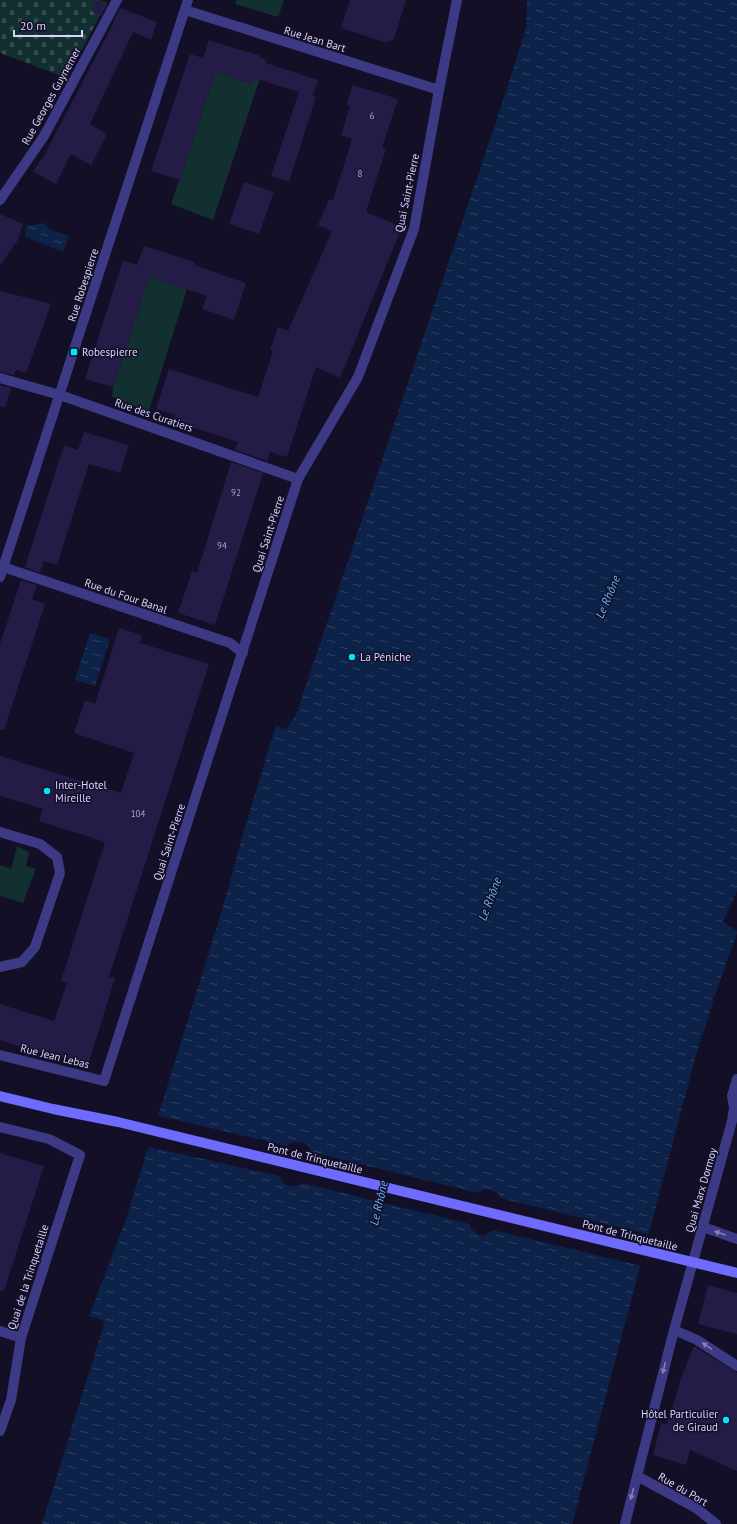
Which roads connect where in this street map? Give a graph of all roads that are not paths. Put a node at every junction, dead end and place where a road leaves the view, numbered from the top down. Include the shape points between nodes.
1 (117, 0) edge
2 (188, 0) edge
3 (457, 0) edge
4 (185, 10) junction
5 (439, 90) junction
6 (0, 200) edge
7 (0, 378) edge
8 (60, 395) junction
9 (298, 479) junction
10 (1, 570) edge
11 (243, 653) junction
12 (0, 832) edge
13 (0, 967) edge
14 (0, 1055) edge
15 (737, 1079) edge
16 (104, 1081) joint
17 (0, 1096) edge
18 (734, 1096) edge
19 (0, 1127) edge
20 (703, 1227) junction
21 (737, 1239) edge
22 (737, 1273) edge
23 (674, 1330) junction
24 (0, 1331) edge
25 (21, 1338) junction
26 (737, 1366) edge
27 (0, 1431) edge
28 (637, 1476) junction
29 (625, 1524) edge
30 (716, 1524) edge

1 - 6 street, Rue Georges Guynemer via 44,136
2 - 4 street, Rue Robespierre
3 - 5 street, Quai Saint-Pierre
4 - 5 street, Rue Jean Bart
4 - 8 street, Rue Robespierre
5 - 9 street, Quai Saint-Pierre via 414,229 358,377
7 - 8 street, Rue des Curatiers
8 - 9 street, Rue des Curatiers
8 - 10 street, Rue Robespierre
9 - 11 street, Quai Saint-Pierre
10 - 11 street, Rue du Four Banal via 230,643
11 - 16 street, Quai Saint-Pierre
12 - 13 street via 40,844 57,856 60,874 35,947 22,962
14 - 16 street, Rue Jean Lebas
15 - 18 street, Quai Marx Dormoy
17 - 22 main road, Pont de Trinquetaille
18 - 20 street, Quai Marx Dormoy via 732,1121
19 - 25 street, Quai de la Trinquetaille via 49,1139 80,1155
21 -> 20 street
20 - 23 street, Quai Marx Dormoy
26 -> 23 street via 697,1340
23 -> 28 street, Quai Marx Dormoy
24 - 25 street
25 - 27 street, Quai de la Trinquetaille via 11,1400
28 -> 29 street, Quai Marx Dormoy
28 - 30 street, Rue du Port via 696,1508

